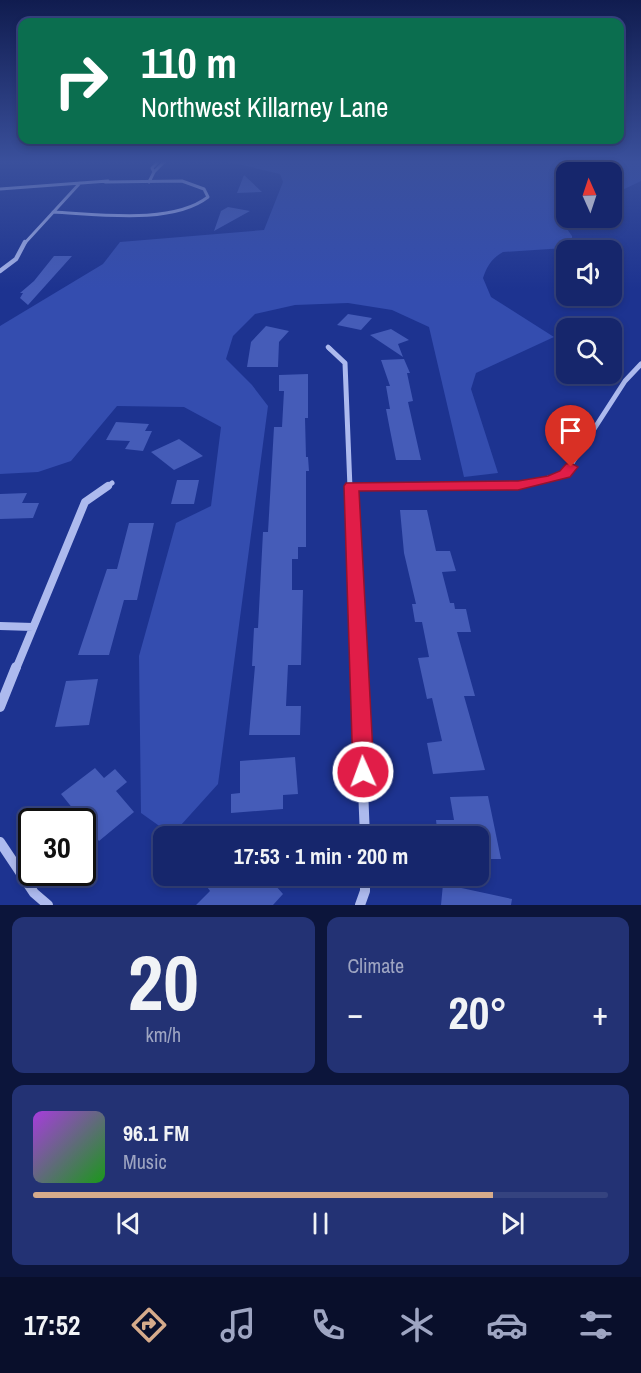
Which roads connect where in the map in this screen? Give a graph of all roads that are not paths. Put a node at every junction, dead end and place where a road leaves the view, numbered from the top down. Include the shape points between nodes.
1 (60, 204) edge
2 (198, 204) edge
3 (53, 212) junction
4 (0, 271) edge
5 (328, 347) dead end
6 (641, 364) edge
7 (112, 483) dead end
8 (351, 486) junction
9 (0, 626) edge
10 (33, 627) junction
11 (0, 706) edge
12 (365, 826) edge
13 (0, 842) edge
14 (365, 886) edge
15 (48, 905) edge
16 (360, 905) edge

1 - 3 street
2 - 3 street via 180,211 144,214
3 - 4 street via 28,237 16,259
5 - 8 street via 345,363
6 - 8 street via 625,381 565,474 518,486
7 - 10 street via 85,502
8 - 12 street
9 - 10 street
10 - 11 street
13 - 15 street via 34,893
14 - 16 street

